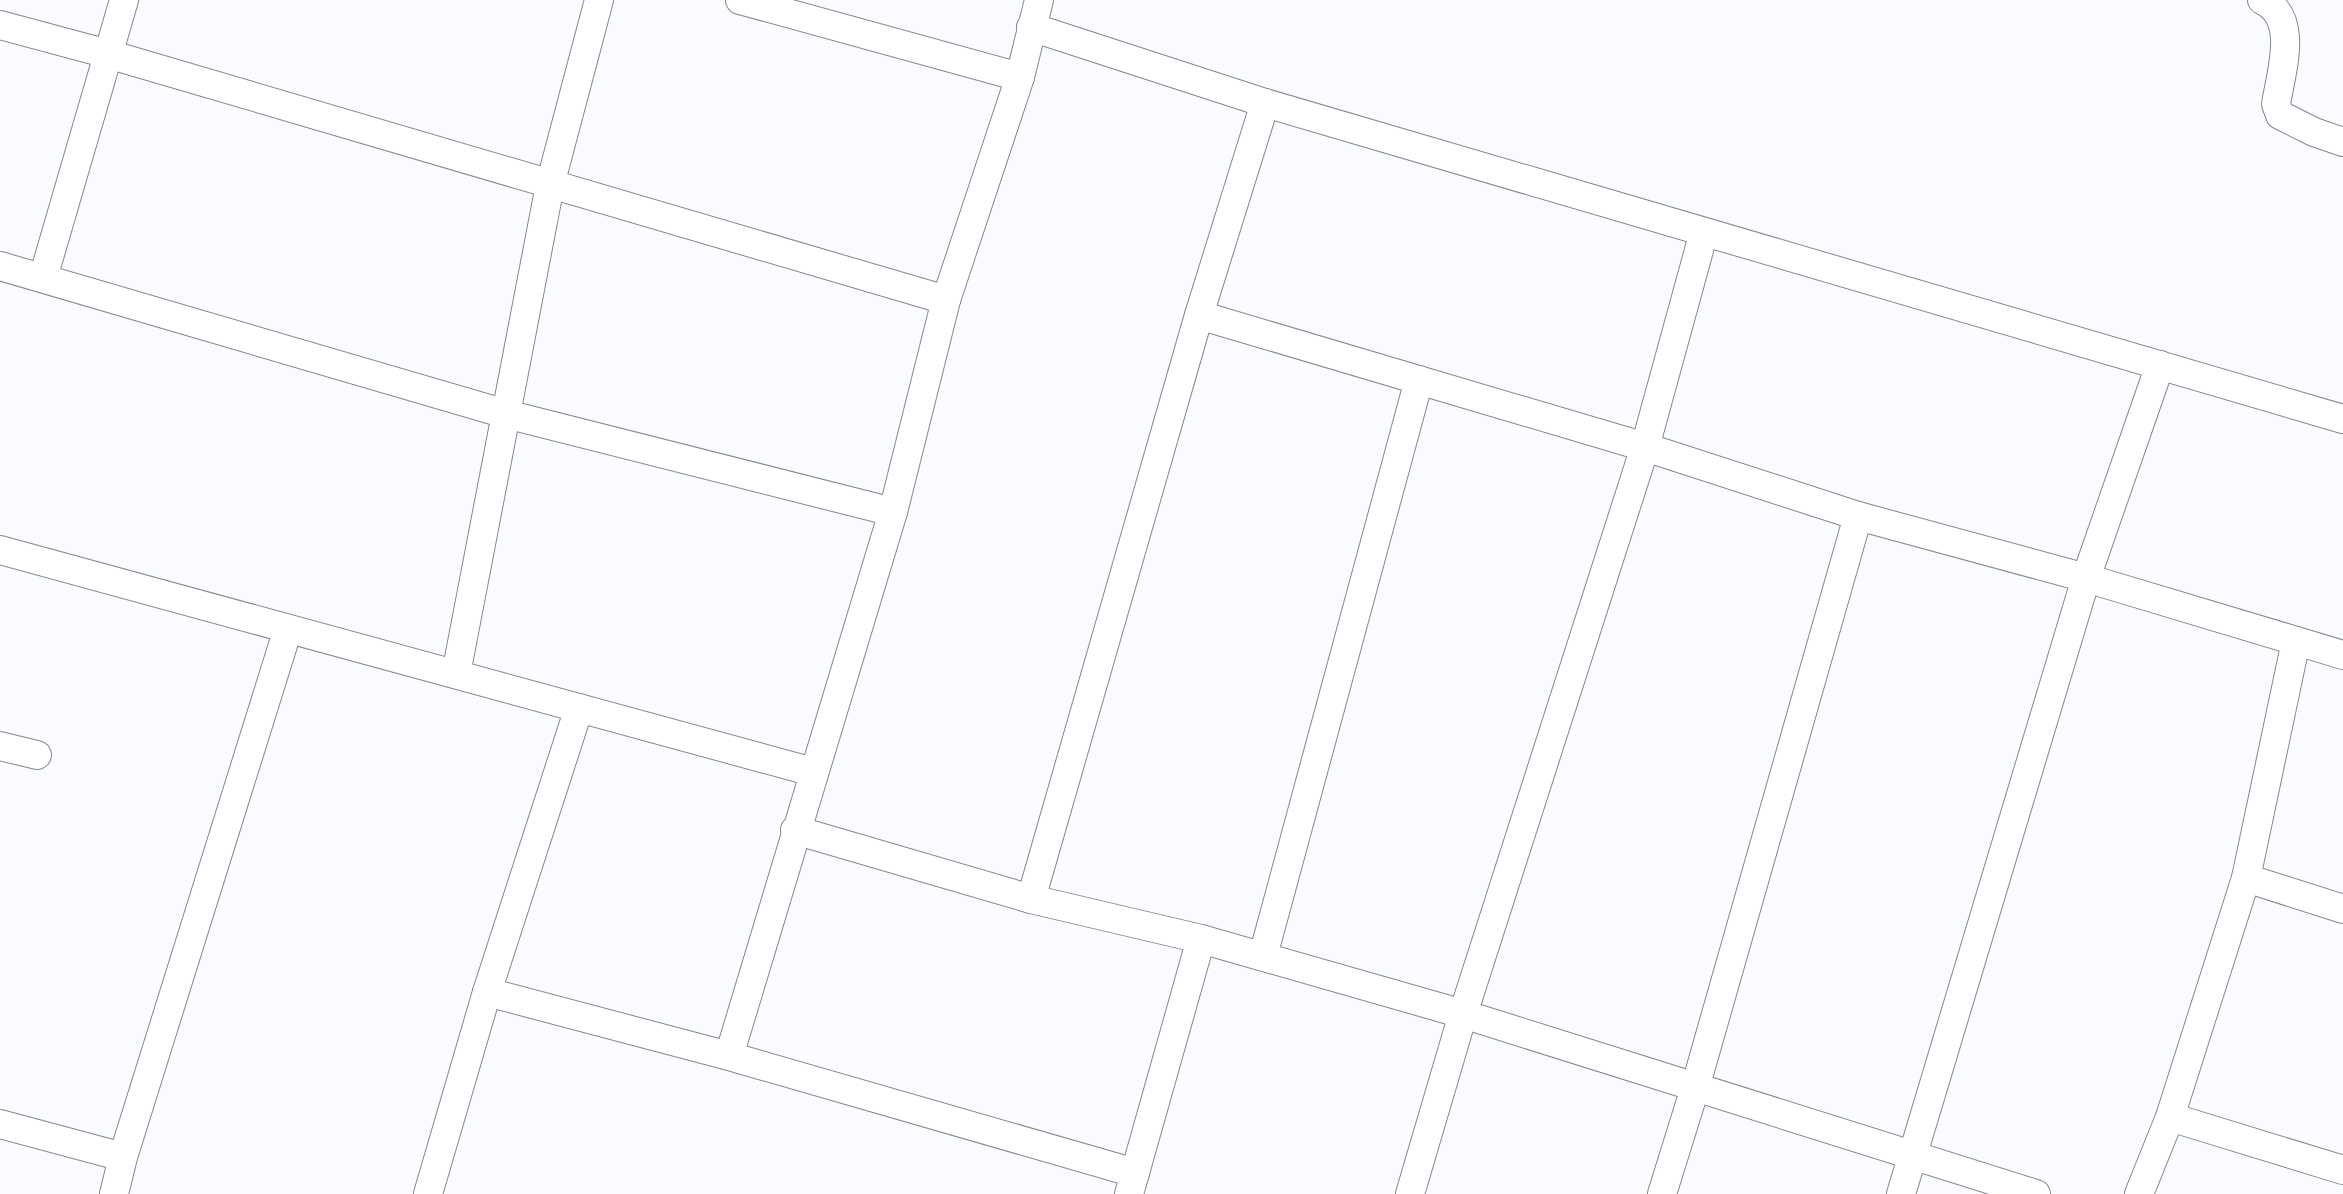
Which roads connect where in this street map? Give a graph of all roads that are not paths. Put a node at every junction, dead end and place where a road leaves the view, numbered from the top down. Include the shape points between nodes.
1 (124, 0) edge
2 (599, 0) edge
3 (740, 0) edge
4 (1039, 0) edge
5 (2262, 0) edge
6 (0, 25) edge
7 (1031, 27) junction
8 (108, 54) junction
9 (1020, 77) junction
10 (1265, 102) junction
11 (2343, 142) edge
12 (550, 185) junction
13 (1704, 232) junction
14 (0, 266) edge
15 (44, 278) junction
16 (946, 300) junction
17 (1199, 315) junction
18 (2160, 365) junction
19 (1419, 380) junction
20 (506, 414) junction
21 (2343, 419) edge
22 (1645, 447) junction
23 (893, 512) junction
24 (1858, 516) junction
25 (0, 550) edge
26 (2086, 578) junction
27 (288, 629) junction
28 (2296, 641) junction
29 (2343, 655) edge
30 (456, 674) junction
31 (579, 708) junction
32 (0, 746) edge
33 (37, 755) dead end
34 (813, 772) junction
35 (795, 830) junction
36 (2246, 878) junction
37 (1031, 898) junction
38 (2343, 909) edge
39 (1201, 939) junction
40 (1263, 956) junction
41 (487, 992) junction
42 (1463, 1014) junction
43 (729, 1056) junction
44 (1695, 1088) junction
45 (2170, 1117) junction
46 (0, 1124) edge
47 (123, 1156) junction
48 (1912, 1156) junction
49 (2343, 1170) edge
50 (1132, 1183) edge
51 (114, 1194) edge
52 (428, 1194) edge
53 (1410, 1194) edge
54 (1662, 1194) edge
55 (1901, 1194) edge
56 (2036, 1194) edge
57 (2139, 1194) edge

1 - 8 street
2 - 12 street
3 - 9 street
4 - 7 street
5 - 11 street via 2271,4 2286,31 2276,104 2280,115
6 - 8 street
7 - 9 street
7 - 10 street
8 - 12 street
8 - 15 street
9 - 16 street
10 - 13 street
10 - 17 street
12 - 16 street
12 - 20 street
13 - 18 street
13 - 22 street
14 - 15 street
15 - 20 street
16 - 23 street
17 - 19 street
17 - 37 street
18 - 21 street
18 - 26 street
19 - 22 street
19 - 40 street
20 - 23 street
20 - 30 street
22 - 24 street
22 - 42 street
23 - 34 street
24 - 26 street
24 - 44 street
25 - 27 street
26 - 28 street
26 - 48 street
27 - 30 street
27 - 47 street
28 - 29 street
28 - 36 street
30 - 31 street
31 - 34 street
31 - 41 street
32 - 33 street
34 - 35 street
35 - 37 street
35 - 43 street
36 - 38 street
36 - 45 street
37 - 39 street
39 - 40 street
39 - 50 street
40 - 42 street
41 - 43 street
41 - 52 street
42 - 44 street
42 - 53 street
43 - 50 street
44 - 48 street
44 - 54 street
45 - 49 street
45 - 57 street
46 - 47 street
47 - 51 street
48 - 55 street
48 - 56 street

